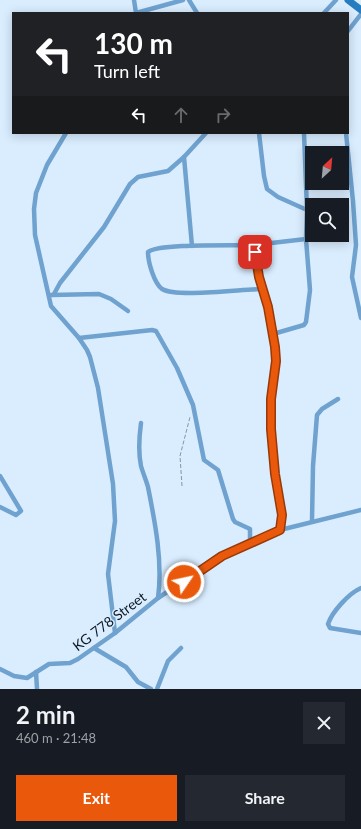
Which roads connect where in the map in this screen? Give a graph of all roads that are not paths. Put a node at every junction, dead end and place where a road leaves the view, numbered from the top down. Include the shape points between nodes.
1 (134, 0) edge
2 (183, 0) edge
3 (189, 0) edge
4 (336, 0) edge
5 (348, 0) edge
6 (361, 10) edge
7 (136, 12) edge
8 (140, 12) edge
9 (196, 12) edge
10 (325, 12) edge
11 (361, 14) edge
12 (349, 30) edge
13 (65, 134) edge
14 (205, 134) edge
15 (259, 134) edge
16 (304, 134) edge
17 (346, 134) edge
18 (184, 158) junction
19 (307, 198) edge
20 (305, 209) edge
21 (305, 239) edge
22 (306, 242) edge
23 (254, 245) junction
24 (192, 246) junction
25 (264, 289) junction
26 (51, 294) junction
27 (128, 311) dead end
28 (361, 318) edge
29 (273, 334) junction
30 (79, 338) junction
31 (338, 399) dead end
32 (141, 423) dead end
33 (0, 476) edge
34 (0, 507) edge
35 (361, 510) edge
36 (312, 521) junction
37 (280, 530) junction
38 (250, 544) junction
39 (361, 588) edge
40 (158, 598) junction
41 (115, 633) junction
42 (361, 633) edge
43 (94, 648) junction
44 (181, 648) dead end
45 (0, 669) edge
46 (36, 672) junction
47 (37, 689) edge
48 (151, 689) edge
49 (157, 689) edge

1 - 7 street
2 - 8 street
3 - 9 street
4 - 10 street
5 - 6 street
11 - 12 street
13 - 26 street via 47,165 36,193 34,209 35,235
14 - 18 street
15 - 20 street via 267,189
16 - 19 street
17 - 28 street via 356,245 352,277
18 - 24 street
18 - 26 street via 168,170 138,177 130,184 104,228
21 - 23 street
22 - 29 street via 310,290 306,322 304,325
23 - 24 street
23 - 25 street via 259,277
24 - 25 street via 148,252 161,288 176,292
25 - 29 street
26 - 27 street via 99,294
26 - 30 street via 51,306
29 - 37 street via 276,361 271,399 271,429 282,515
30 - 38 street via 156,331 177,368 193,405 204,460 217,468 233,519 250,529
30 - 41 street via 90,356 94,370 113,484 115,521 108,574
31 - 36 street via 317,415 312,466
32 - 40 street via 140,460 148,485 156,539 160,580
33 - 34 street via 21,510 16,515
35 - 36 street, KG 778 Street
36 - 37 street, KG 778 Street
37 - 38 street, KG 778 Street
38 - 40 street, KG 778 Street via 222,556
39 - 42 street via 356,590 328,624 330,628
40 - 41 street, KG 778 Street
41 - 43 street, KG 778 Street
43 - 46 street, KG 778 Street via 70,663 49,664
43 - 48 street via 126,667 138,682
44 - 49 street via 168,661
45 - 46 street, KG 778 Street via 21,678 30,677
46 - 47 street

